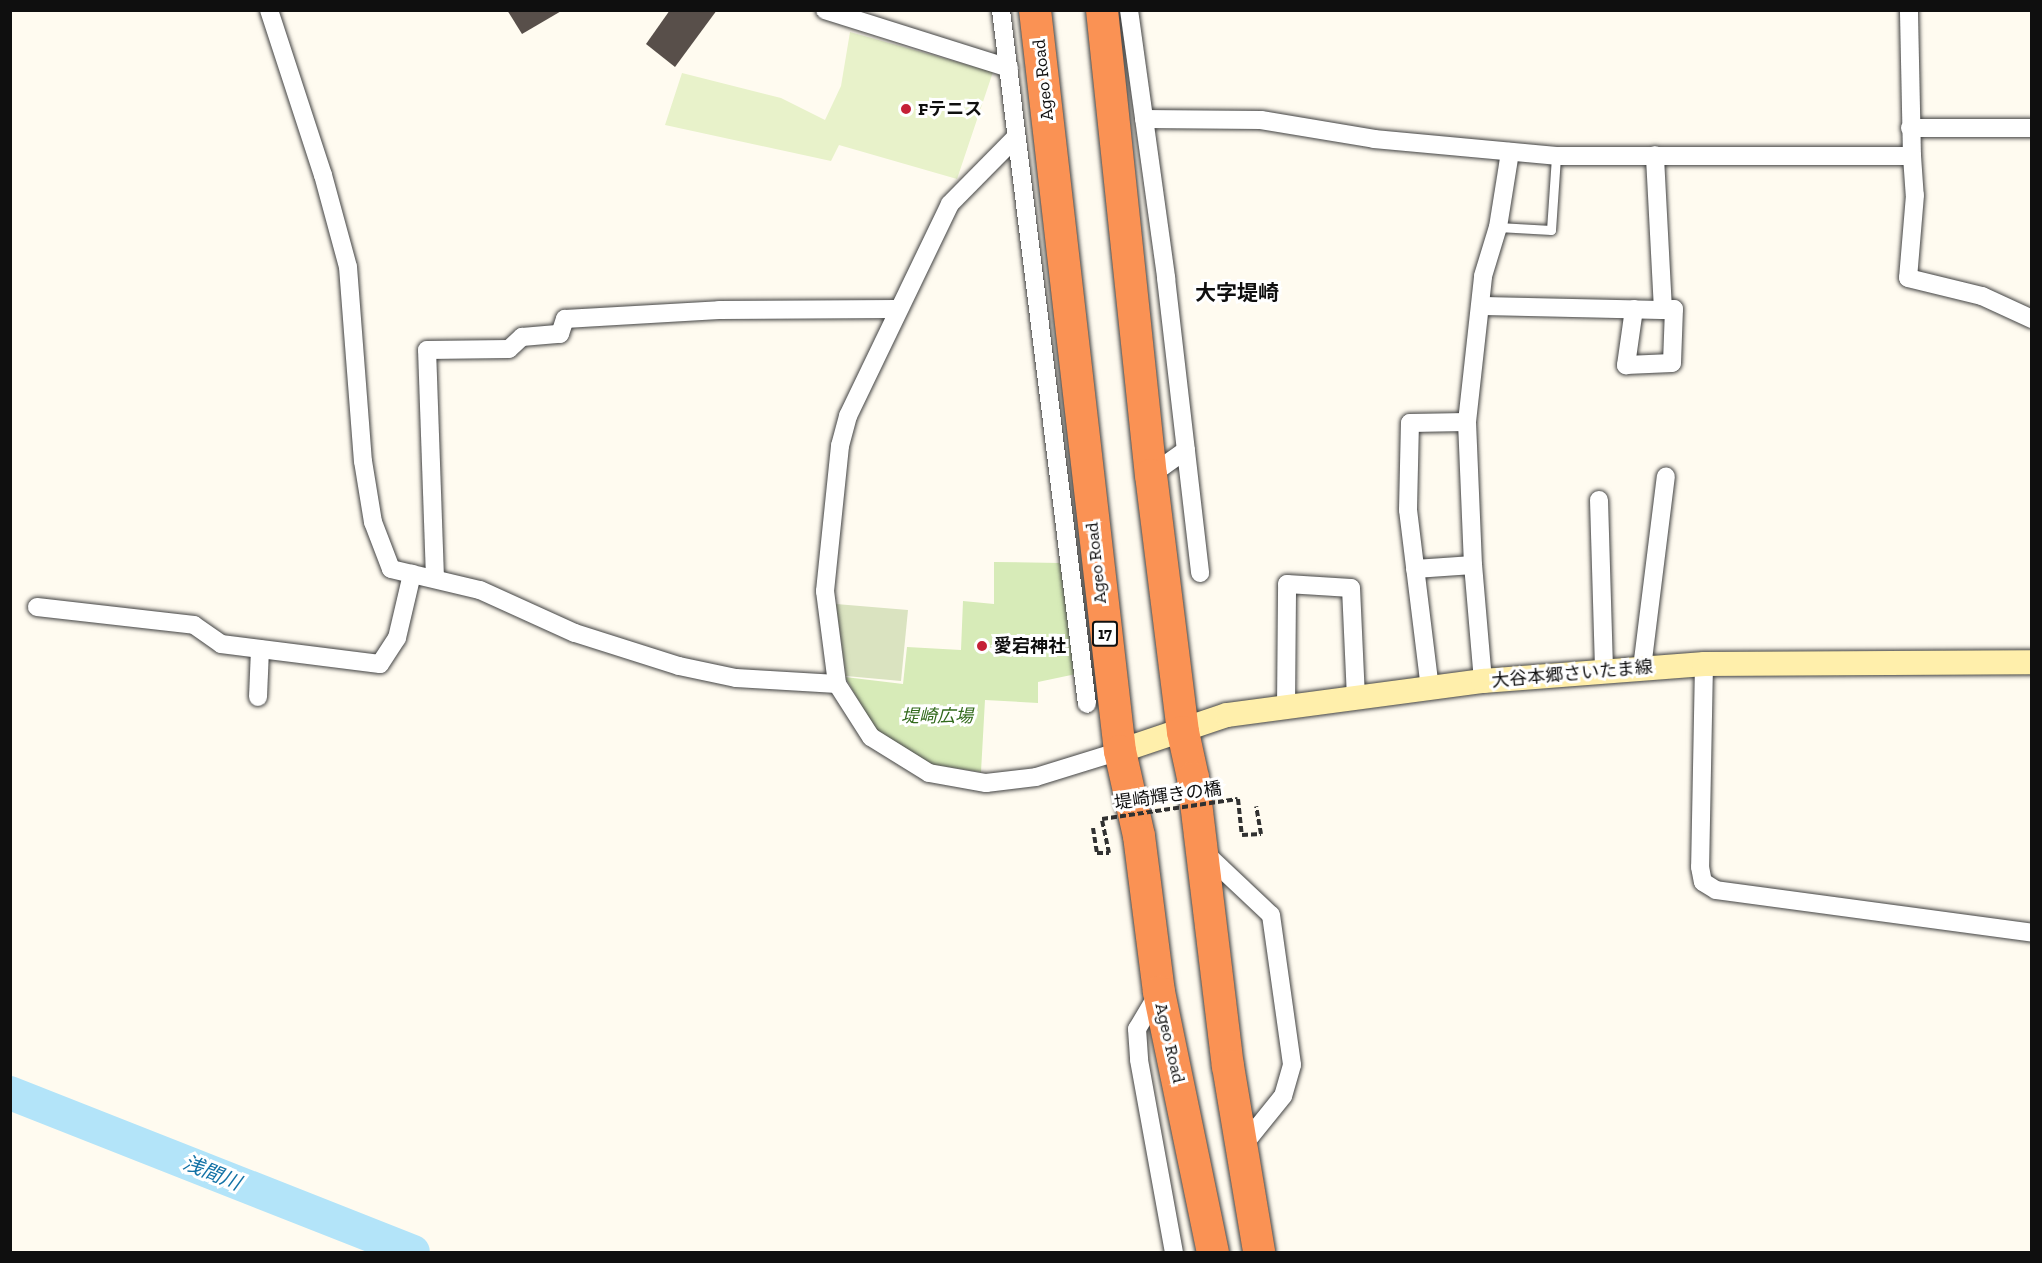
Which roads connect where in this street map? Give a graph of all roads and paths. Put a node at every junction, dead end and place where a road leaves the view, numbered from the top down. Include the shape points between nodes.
1 (269, 10) edge
2 (825, 10) edge
3 (1001, 10) edge
4 (1035, 10) edge
5 (1102, 10) edge
6 (1129, 10) edge
7 (1909, 10) edge
8 (1009, 68) junction
9 (1144, 119) junction
10 (1910, 128) junction
11 (2031, 128) edge
12 (1015, 138) junction
13 (1510, 152) junction
14 (1655, 154) junction
15 (1556, 156) junction
16 (1912, 156) junction
17 (1498, 227) junction
18 (1482, 306) junction
19 (896, 309) junction
20 (1634, 309) junction
21 (1663, 310) junction
22 (2031, 319) edge
23 (1467, 422) junction
24 (1186, 450) junction
25 (1151, 475) junction
26 (1666, 476) dead end
27 (1599, 500) dead end
28 (1473, 566) junction
29 (1415, 569) junction
30 (1200, 573) dead end
31 (412, 574) junction
32 (435, 578) junction
33 (38, 607) dead end
34 (1088, 612) junction
35 (260, 649) junction
36 (2031, 662) edge
37 (1704, 664) junction
38 (1642, 669) junction
39 (1604, 671) junction
40 (1483, 681) junction
41 (837, 684) junction
42 (1430, 689) junction
43 (258, 697) dead end
44 (1356, 699) junction
45 (1087, 704) dead end
46 (1286, 708) junction
47 (1183, 732) junction
48 (1120, 751) junction
49 (1256, 806) dead end
50 (1092, 828) dead end
51 (1203, 851) junction
52 (2031, 933) edge
53 (1159, 992) junction
54 (1241, 1148) junction
55 (1174, 1252) edge
56 (1213, 1252) edge
57 (1259, 1252) edge

1 - 31 street via 323,175 348,267 363,461 373,522 391,569
2 - 8 street
3 - 8 street
4 - 34 highway, Ageo Road / 17
5 - 25 highway
6 - 9 street
7 - 10 street
8 - 12 street
9 - 13 street via 1261,120 1374,140
9 - 24 street
10 - 11 street
10 - 16 street
12 - 19 street via 951,204
12 - 34 street
13 - 15 street
13 - 17 street
14 - 15 street
14 - 16 street
14 - 21 street
15 - 17 lane via 1551,230
16 - 22 street via 1915,195 1908,278 1982,296
17 - 18 street via 1483,276
18 - 20 street
18 - 23 street
19 - 32 street via 719,310 565,319 560,334 522,337 509,349 427,350
19 - 41 street via 848,416 840,446 825,591
20 - 21 street
20 - 21 street via 1626,365 1672,363 1674,309
23 - 28 street
23 - 29 street via 1410,423 1408,510
24 - 25 street
24 - 30 street
25 - 47 highway
26 - 38 street
27 - 39 street
28 - 29 street
28 - 40 street
29 - 42 street
31 - 32 street
31 - 35 street via 397,638 380,664
32 - 41 street via 480,590 575,633 679,666 736,678
33 - 35 street via 194,625 221,644
34 - 45 street
34 - 48 highway, Ageo Road / 17
35 - 43 street
36 - 37 main road, 大谷本郷さいたま線
37 - 38 main road, 大谷本郷さいたま線
37 - 52 street via 1700,867 1703,882 1716,890
38 - 39 main road, 大谷本郷さいたま線
39 - 40 main road, 大谷本郷さいたま線
40 - 42 main road, 大谷本郷さいたま線
41 - 48 street via 871,737 929,773 987,783 1036,777
42 - 44 main road, 大谷本郷さいたま線
44 - 46 main road, 大谷本郷さいたま線
44 - 46 street via 1351,588 1287,584
46 - 47 main road, 大谷本郷さいたま線 via 1227,715
47 - 48 main road, 大谷本郷さいたま線
47 - 51 highway
48 - 53 highway, Ageo Road / 17 via 1138,836
49 - 50 path, 堤崎輝きの橋, bridge via 1261,834 1242,835 1238,799 1102,819 1109,853 1097,854
51 - 54 highway
51 - 54 street via 1271,915 1292,1065 1283,1096
53 - 55 street via 1137,1029 1139,1060
53 - 56 highway, Ageo Road / 17
54 - 57 highway

